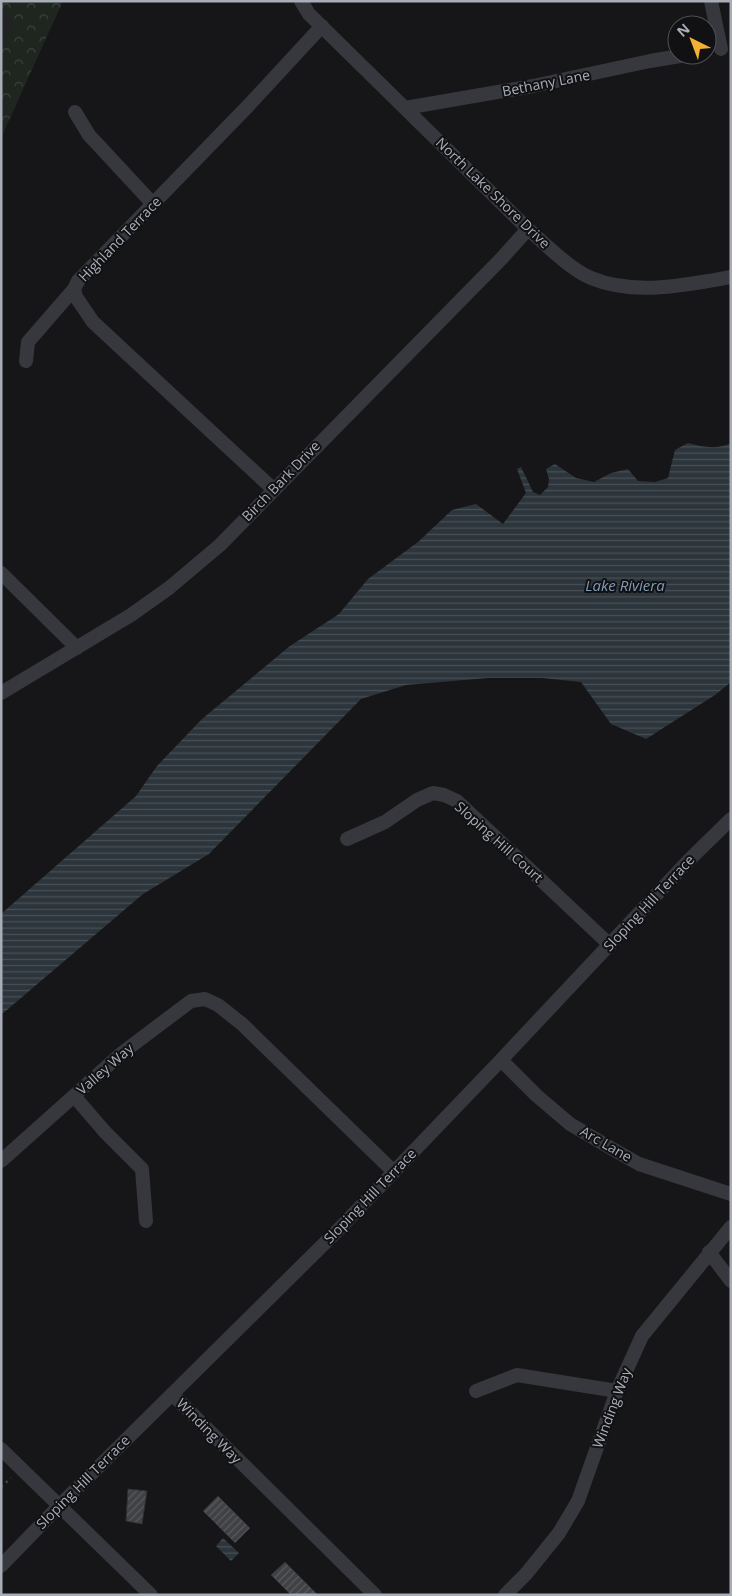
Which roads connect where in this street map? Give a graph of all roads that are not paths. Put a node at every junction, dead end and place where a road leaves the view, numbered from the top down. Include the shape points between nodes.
1 (301, 1) edge
2 (711, 1) edge
3 (322, 26) junction
4 (726, 48) edge
5 (667, 58) edge
6 (404, 108) junction
7 (75, 112) dead end
8 (153, 204) junction
9 (528, 229) junction
10 (731, 277) edge
11 (74, 289) junction
12 (26, 361) dead end
13 (273, 489) junction
14 (1, 573) edge
15 (77, 648) junction
16 (1, 693) edge
17 (731, 819) edge
18 (347, 839) dead end
19 (610, 944) junction
20 (502, 1060) junction
21 (74, 1096) junction
22 (1, 1161) edge
23 (394, 1172) junction
24 (731, 1194) edge
25 (146, 1222) dead end
26 (731, 1227) edge
27 (709, 1252) junction
28 (731, 1281) edge
29 (476, 1391) dead end
30 (617, 1391) junction
31 (172, 1394) junction
32 (1, 1449) edge
33 (60, 1506) junction
34 (1, 1566) edge
35 (151, 1595) edge
36 (374, 1595) edge
37 (505, 1595) edge

1 - 3 street, North Lake Shore Drive
2 - 4 street
3 - 6 street, North Lake Shore Drive
3 - 8 street, Highland Terrace
5 - 6 street, Bethany Lane
6 - 9 street, North Lake Shore Drive
7 - 8 street via 89,135
8 - 11 street, Highland Terrace via 78,281
9 - 10 street, North Lake Shore Drive via 590,278 615,284 652,288
9 - 13 street, Birch Bark Drive
11 - 12 street via 28,342
11 - 13 street, Highland Terrace via 93,322
13 - 15 street, Birch Bark Drive via 220,545 169,588
14 - 15 street
15 - 16 street, Birch Bark Drive
17 - 19 street, Sloping Hill Terrace
18 - 19 street, Sloping Hill Court via 385,822 417,800 433,793 444,795 457,801
19 - 20 street, Sloping Hill Terrace
20 - 23 street, Sloping Hill Terrace
20 - 24 street, Arc Lane via 570,1124 609,1147 639,1164
21 - 22 street, Valley Way
21 - 23 street, Valley Way via 122,1053 191,1001 205,999 242,1024
21 - 25 street via 142,1169
23 - 31 street, Sloping Hill Terrace
26 - 27 street, Winding Way
27 - 28 street
27 - 30 street, Winding Way via 642,1336
29 - 30 street via 516,1375
30 - 37 street, Winding Way via 578,1501 559,1533
31 - 33 street, Sloping Hill Terrace
31 - 36 street, Winding Way
32 - 33 street
33 - 34 street, Sloping Hill Terrace
33 - 35 street

